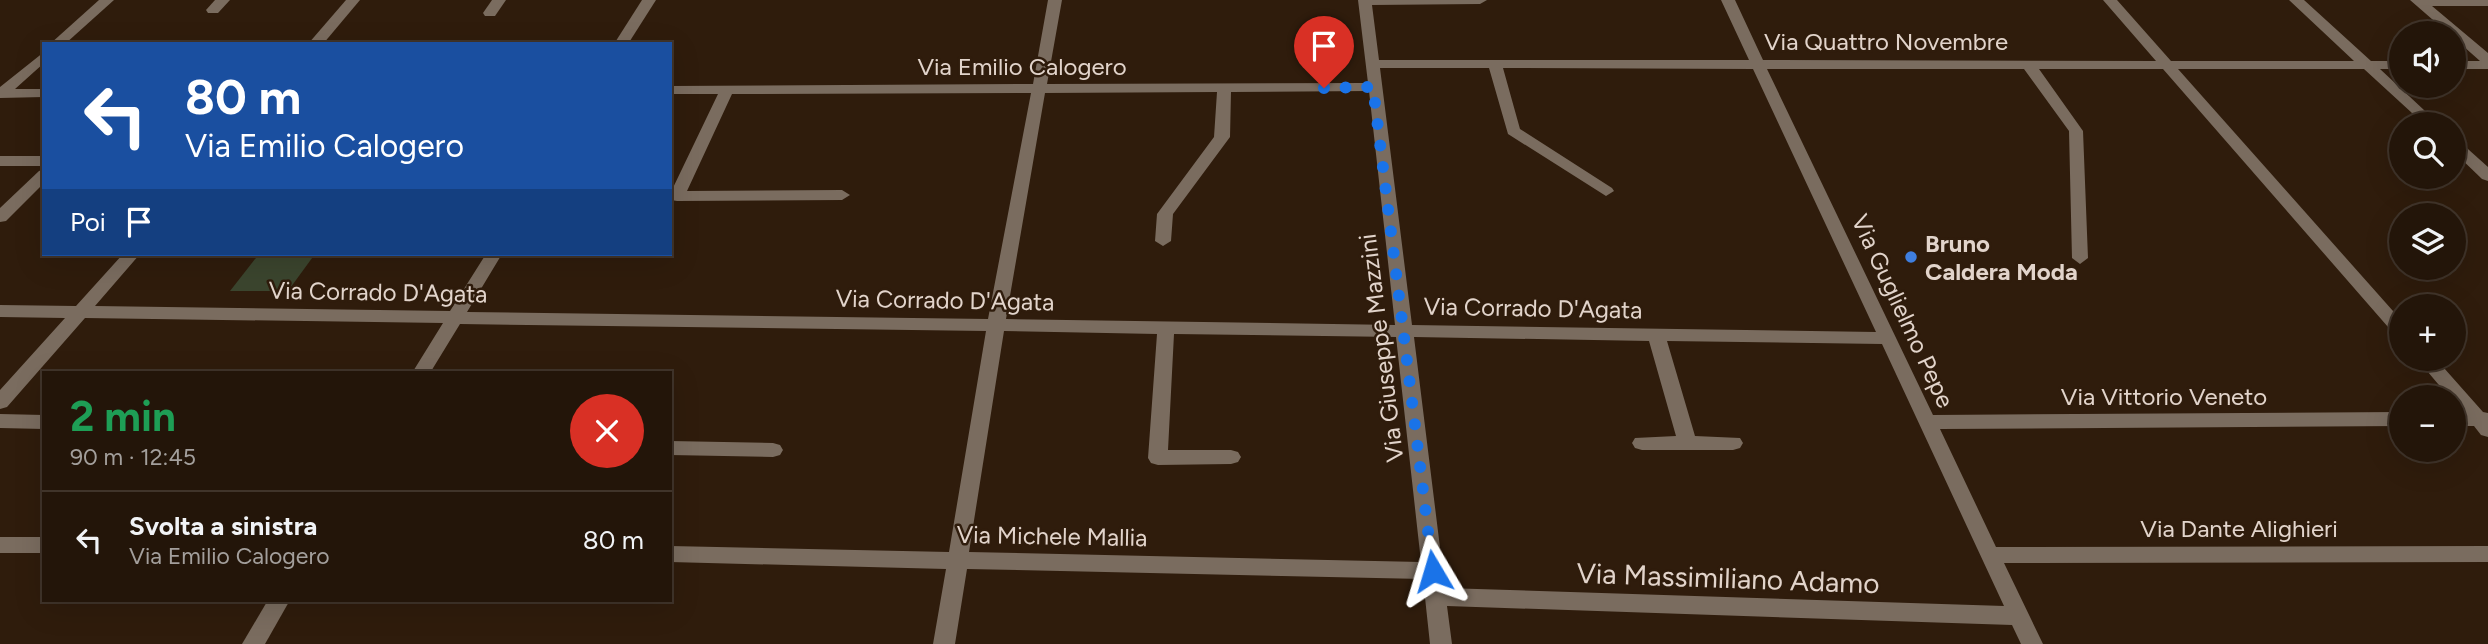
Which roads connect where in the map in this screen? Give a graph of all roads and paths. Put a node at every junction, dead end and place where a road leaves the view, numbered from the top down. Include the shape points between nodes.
1 (107, 0) edge
2 (353, 0) edge
3 (499, 0) edge
4 (649, 0) edge
5 (1055, 0) edge
6 (1365, 0) edge
7 (1480, 0) edge
8 (1728, 0) edge
9 (2110, 0) edge
10 (2296, 0) edge
11 (2418, 1) edge
12 (2488, 2) edge
13 (490, 13) dead end
14 (59, 42) edge
15 (317, 42) edge
16 (622, 42) edge
17 (42, 58) edge
18 (2488, 60) edge
19 (1371, 64) junction
20 (1495, 64) junction
21 (1759, 64) junction
22 (2028, 64) junction
23 (2167, 65) junction
24 (2368, 65) junction
25 (2389, 65) edge
26 (2466, 65) edge
27 (2488, 65) edge
28 (1373, 87) junction
29 (1224, 88) junction
30 (1039, 89) junction
31 (672, 90) edge
32 (727, 90) junction
33 (42, 93) edge
34 (0, 94) edge
35 (2419, 112) edge
36 (2466, 155) edge
37 (0, 161) edge
38 (42, 161) edge
39 (42, 176) edge
40 (2488, 176) edge
41 (1606, 191) dead end
42 (842, 195) dead end
43 (0, 217) edge
44 (1163, 241) dead end
45 (130, 256) edge
46 (493, 256) edge
47 (2080, 258) dead end
48 (0, 311) edge
49 (80, 312) junction
50 (457, 317) junction
51 (2389, 317) edge
52 (996, 325) junction
53 (1166, 327) junction
54 (1403, 330) junction
55 (1656, 334) junction
56 (1889, 338) junction
57 (422, 371) edge
58 (2437, 371) edge
59 (0, 402) edge
60 (2389, 419) edge
61 (2466, 420) edge
62 (0, 421) edge
63 (42, 422) edge
64 (1928, 422) junction
65 (2485, 422) edge
66 (1642, 443) dead end
67 (1688, 443) junction
68 (1733, 443) dead end
69 (672, 449) edge
70 (773, 450) dead end
71 (1231, 457) dead end
72 (0, 545) edge
73 (42, 545) edge
74 (672, 554) edge
75 (2488, 554) edge
76 (1990, 555) junction
77 (957, 561) junction
78 (1433, 571) junction
79 (1436, 597) junction
80 (279, 602) edge
81 (2019, 616) junction
82 (253, 644) edge
83 (944, 644) edge
84 (1441, 644) edge
85 (2032, 644) edge

1 - 14 street
2 - 15 street
3 - 13 street
4 - 16 street
5 - 30 street
6 - 7 street
6 - 19 street
8 - 21 street, Via Guglielmo Pepe
9 - 23 street
10 - 24 street
11 - 12 street
11 - 18 street
17 - 34 street
19 - 20 street, Via Quattro Novembre
19 - 28 street, Via Giuseppe Mazzini
20 - 21 street, Via Quattro Novembre
20 - 41 street via 1513,131
21 - 22 street, Via Quattro Novembre
21 - 56 street, Via Guglielmo Pepe
22 - 23 street, Via Quattro Novembre
22 - 47 street via 2076,131
23 - 24 street, Via Quattro Novembre
23 - 51 street
24 - 25 street, Via Quattro Novembre
24 - 35 street
26 - 27 street
28 - 29 street, Via Emilio Calogero
28 - 54 street, Via Giuseppe Mazzini
29 - 30 street, Via Emilio Calogero
29 - 44 street via 1222,137 1164,214
30 - 32 street, Via Emilio Calogero
30 - 52 street
31 - 32 street, Via Emilio Calogero
32 - 42 street via 677,196
33 - 34 street
36 - 40 street
37 - 38 street
39 - 43 street
45 - 49 street
46 - 50 street
48 - 49 street, Via Corrado D'Agata
49 - 50 street, Via Corrado D'Agata
49 - 59 street
50 - 52 street, Via Corrado D'Agata
50 - 57 street
52 - 53 street, Via Corrado D'Agata
52 - 77 street
53 - 54 street, Via Corrado D'Agata
53 - 71 street via 1158,458
54 - 55 street, Via Corrado D'Agata
54 - 78 street, Via Giuseppe Mazzini
55 - 56 street, Via Corrado D'Agata
55 - 67 street
56 - 64 street, Via Guglielmo Pepe
58 - 65 street
60 - 64 street, Via Vittorio Veneto
61 - 65 street
62 - 63 street
64 - 76 street, Via Guglielmo Pepe
66 - 67 street
67 - 68 street
69 - 70 street
72 - 73 street
74 - 77 street, Via Michele Mallia
75 - 76 street, Via Dante Alighieri
76 - 81 street, Via Guglielmo Pepe
77 - 78 street, Via Michele Mallia
77 - 83 street
78 - 79 street, Via Giuseppe Mazzini
79 - 81 street, Via Massimiliano Adamo
79 - 84 street, Via Giuseppe Mazzini
80 - 82 street
81 - 85 street, Via Guglielmo Pepe

